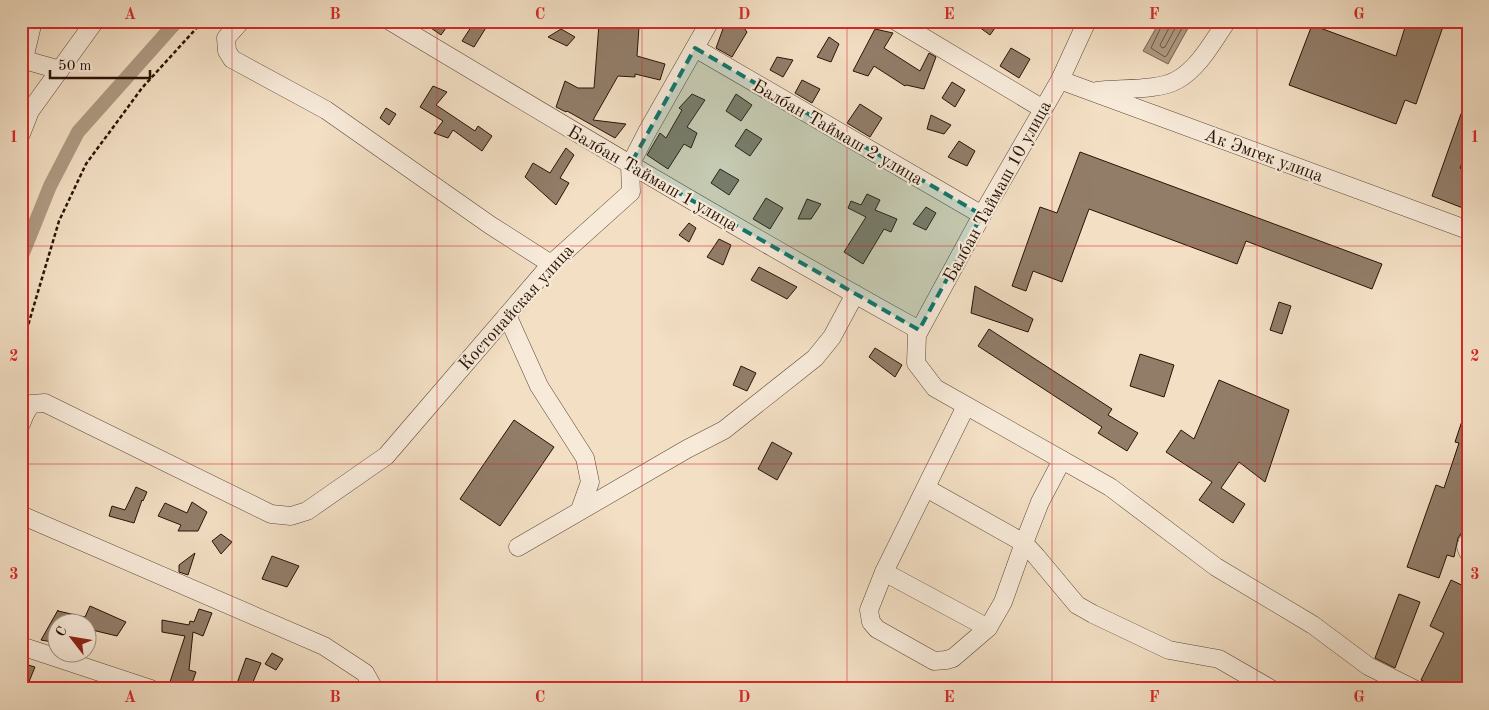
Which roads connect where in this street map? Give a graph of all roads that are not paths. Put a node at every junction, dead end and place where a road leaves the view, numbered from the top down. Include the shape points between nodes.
1 (33, 21) edge
2 (95, 21) edge
3 (241, 21) edge
4 (390, 21) edge
5 (710, 21) edge
6 (896, 21) edge
7 (1087, 21) edge
8 (1226, 21) edge
9 (695, 48) junction
10 (23, 59) edge
11 (60, 70) junction
12 (1060, 80) junction
13 (1092, 91) junction
14 (1043, 108) junction
15 (21, 134) edge
16 (630, 165) junction
17 (982, 215) junction
18 (1468, 230) edge
19 (551, 264) junction
20 (855, 294) junction
21 (507, 314) junction
22 (920, 330) junction
23 (966, 406) junction
24 (21, 424) edge
25 (1062, 460) junction
26 (926, 488) junction
27 (580, 510) junction
28 (21, 515) edge
29 (1468, 542) edge
30 (1024, 543) junction
31 (518, 547) dead end
32 (1468, 552) edge
33 (884, 572) junction
34 (988, 628) junction
35 (21, 646) edge
36 (151, 689) edge
37 (374, 689) edge
38 (1271, 689) edge
39 (1414, 689) edge

1 - 10 street
2 - 11 street
3 - 19 street via 226,38 232,58 326,110
4 - 16 street, Балбан Таймаш 1 улица
5 - 9 street, Костонайская улица
6 - 14 street
7 - 12 street, Балбан Таймаш 10 улица
8 - 13 street via 1197,63 1177,81 1154,87
9 - 16 street, Костонайская улица
9 - 17 street, Балбан Таймаш 2 улица
10 - 11 street
11 - 15 street via 30,111
12 - 13 street, Ак Эмгек улица
12 - 14 street, Балбан Таймаш 10 улица
13 - 18 street, Ак Эмгек улица
14 - 17 street, Балбан Таймаш 10 улица
16 - 19 street, Костонайская улица via 631,192
16 - 20 street, Балбан Таймаш 1 улица
17 - 22 street, Балбан Таймаш 10 улица
19 - 21 street, Костонайская улица
20 - 22 street, Балбан Таймаш 1 улица
20 - 27 street via 832,337 815,358 724,430
21 - 24 street, Костонайская улица via 386,456 307,511 291,516 271,514 45,403 32,404
21 - 27 street via 539,386 585,458 590,482
22 - 23 street, Балбан Таймаш 10 улица via 916,363 935,388
23 - 25 street
23 - 26 street
25 - 30 street via 1040,502
25 - 39 street via 1110,487 1216,567 1313,624 1368,666
26 - 30 street
26 - 33 street
27 - 31 street
28 - 37 street via 324,646 365,673
29 - 32 street
30 - 34 street via 1003,602
30 - 38 street via 1077,605 1169,650 1219,659
33 - 34 street
33 - 34 street via 869,610 871,622 877,629 925,656 934,660 954,658
35 - 36 street

